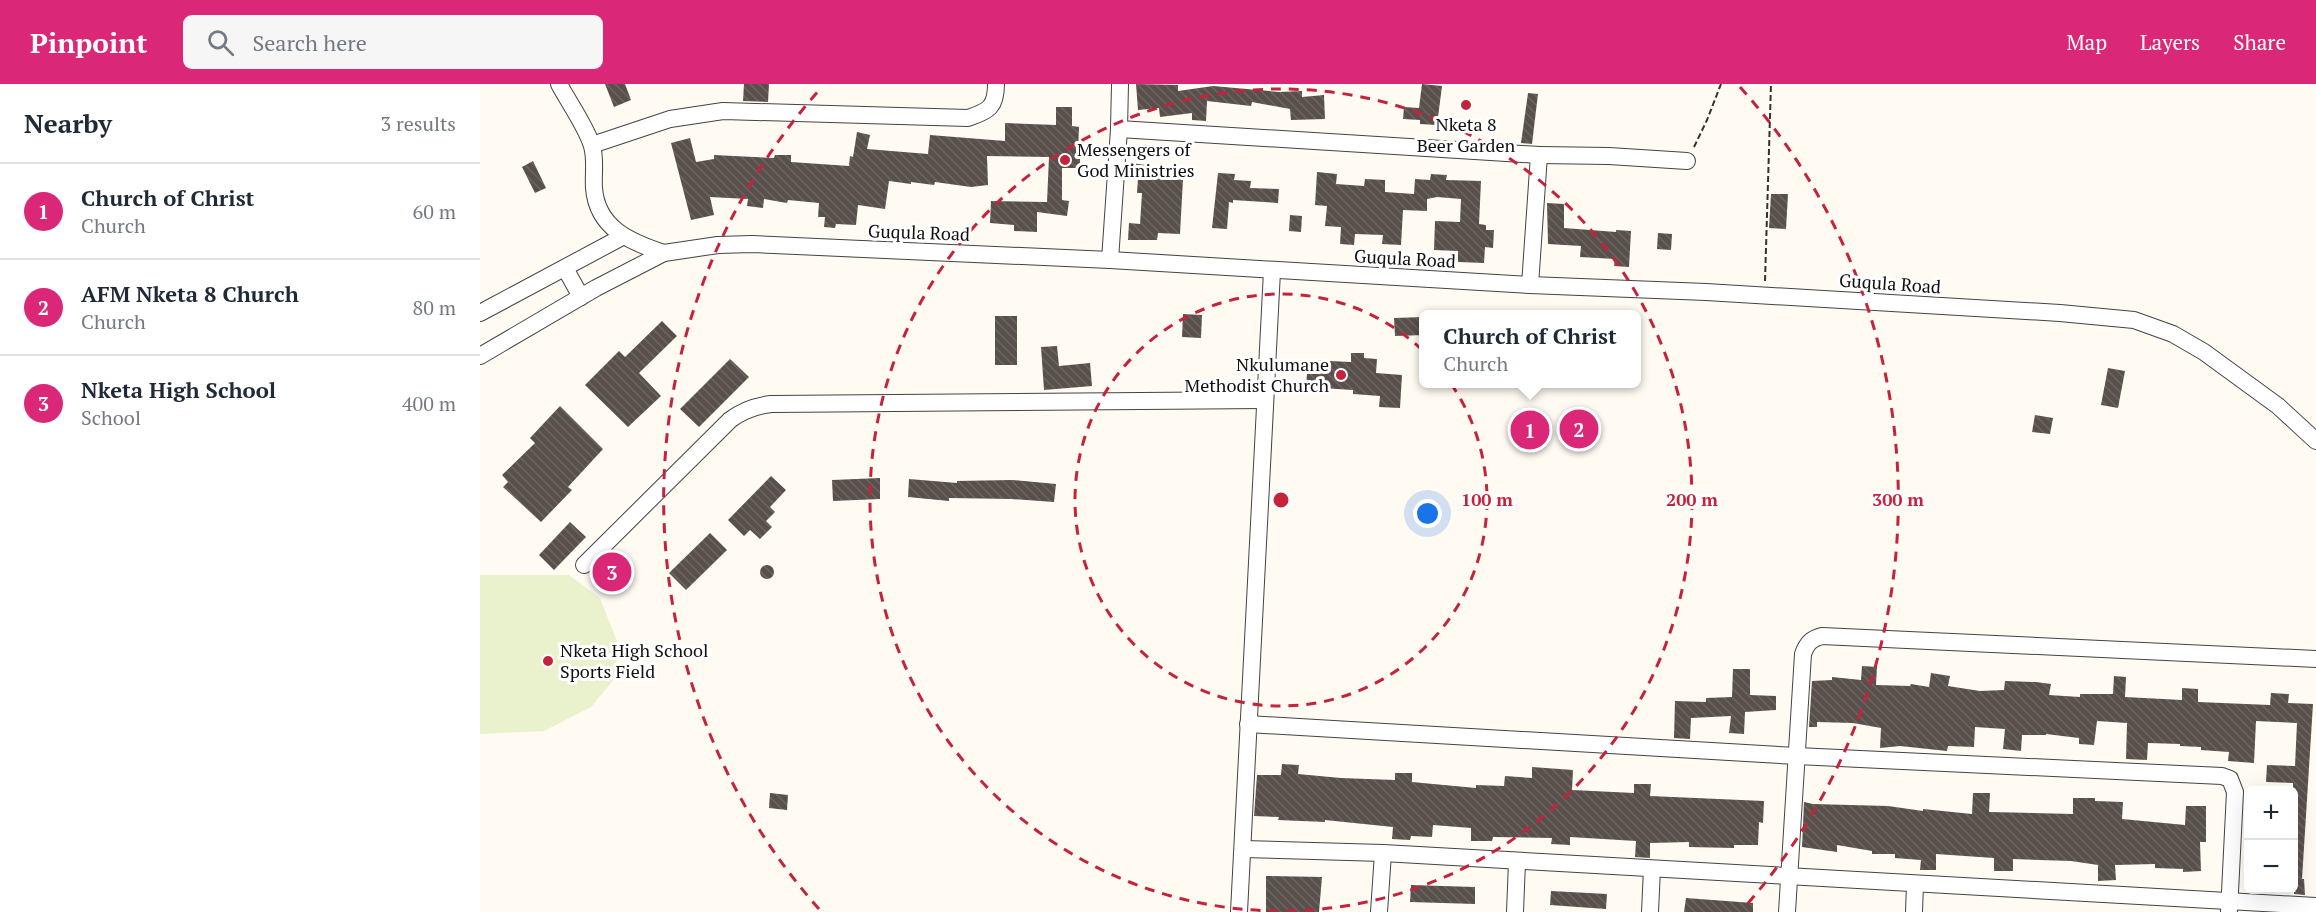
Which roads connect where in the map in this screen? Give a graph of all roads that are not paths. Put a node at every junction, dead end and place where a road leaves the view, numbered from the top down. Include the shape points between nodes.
1 (559, 84) edge
2 (996, 84) edge
3 (1120, 84) edge
4 (1119, 129) junction
5 (592, 145) junction
6 (1539, 155) junction
7 (1687, 161) road end
8 (622, 237) junction
9 (664, 253) junction
10 (1110, 260) junction
11 (565, 268) junction
12 (1272, 271) junction
13 (1530, 285) junction
14 (581, 297) junction
15 (480, 313) edge
16 (480, 356) edge
17 (1265, 400) junction
18 (2316, 441) edge
19 (584, 565) dead end
20 (2316, 659) edge
21 (1248, 724) junction
22 (1797, 756) junction
23 (1243, 849) junction
24 (1383, 853) junction
25 (1517, 862) junction
26 (1652, 869) junction
27 (1788, 877) junction
28 (1915, 884) junction
29 (2230, 906) edge
30 (2316, 906) edge
31 (1239, 912) edge
32 (1379, 912) edge
33 (1515, 912) edge
34 (1650, 912) edge
35 (1787, 912) edge
36 (1914, 912) edge

1 - 5 street
2 - 5 street via 994,102 982,113 968,118 716,112 670,118
3 - 4 street
4 - 6 street
4 - 10 street
5 - 8 street via 597,202 611,228
6 - 7 street
6 - 13 street
8 - 9 street
8 - 11 street
9 - 10 street, Guqula Road via 752,244
9 - 14 street, Guqula Road
10 - 12 street, Guqula Road
11 - 14 street
11 - 15 street
12 - 13 street, Guqula Road
12 - 17 street
13 - 18 street, Guqula Road via 2134,320 2173,334 2204,352 2278,406
14 - 16 street, Guqula Road
17 - 19 street via 754,406 730,420
17 - 21 street
20 - 22 street via 1822,636 1809,642 1803,654
21 - 22 street
21 - 23 street
22 - 27 street
22 - 29 street via 2222,776 2230,779 2235,792
23 - 24 street
23 - 31 street
24 - 25 street
24 - 32 street
25 - 26 street
25 - 33 street
26 - 27 street
26 - 34 street
27 - 28 street
27 - 35 street
28 - 29 street
28 - 36 street
29 - 30 street

